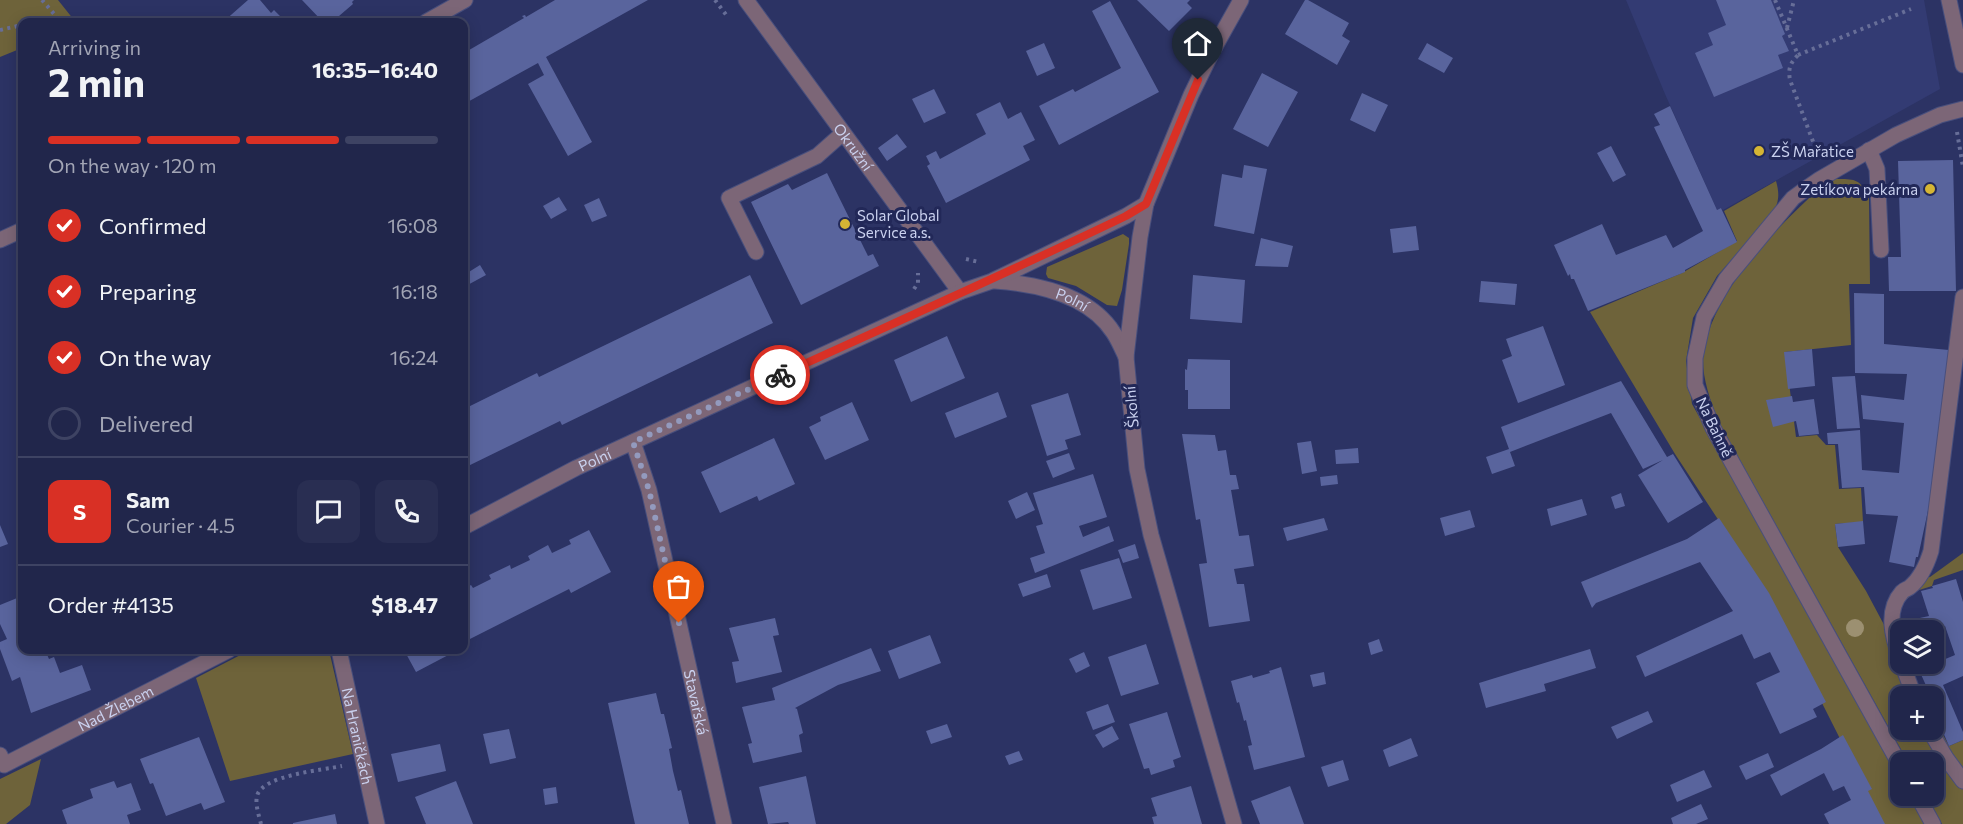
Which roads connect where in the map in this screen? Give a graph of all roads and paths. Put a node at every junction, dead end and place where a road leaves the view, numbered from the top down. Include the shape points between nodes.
1 (42, 0) edge
2 (465, 0) edge
3 (715, 0) edge
4 (746, 0) edge
5 (1241, 0) edge
6 (1775, 0) edge
7 (1794, 0) edge
8 (1950, 0) edge
9 (1911, 9) dead end
10 (57, 17) joint
11 (53, 18) edge
12 (433, 18) edge
13 (729, 18) dead end
14 (18, 26) edge
15 (1787, 28) junction
16 (0, 30) edge
17 (1798, 55) junction
18 (1963, 65) edge
19 (1963, 109) edge
20 (843, 133) junction
21 (1869, 150) junction
22 (1821, 160) dead end
23 (1146, 204) junction
24 (18, 232) edge
25 (0, 240) edge
26 (1881, 250) dead end
27 (756, 252) dead end
28 (918, 264) dead end
29 (992, 281) junction
30 (960, 292) junction
31 (910, 295) dead end
32 (1963, 297) edge
33 (1126, 357) junction
34 (633, 442) junction
35 (468, 525) edge
36 (1891, 620) edge
37 (221, 654) edge
38 (340, 654) edge
39 (1935, 740) edge
40 (1893, 752) edge
41 (2, 760) edge
42 (364, 762) junction
43 (1963, 781) edge
44 (1923, 806) edge
45 (261, 824) edge
46 (377, 824) edge
47 (724, 824) edge
48 (1234, 824) edge
49 (1934, 824) edge

1 - 10 path
2 - 12 street
3 - 13 path
4 - 20 street, Okružní
5 - 23 street, Školní via 1191,95
6 - 15 path
7 - 15 path
8 - 18 street
9 - 17 path
10 - 11 path
14 - 16 path
15 - 17 path
17 - 22 path via 1790,63 1790,80
19 - 21 street, Na Bahně via 1940,114
20 - 27 street via 817,156 729,198
20 - 30 street, Okružní
21 - 26 street via 1877,169
21 - 40 street, Na Bahně via 1793,198 1726,279 1701,325 1694,376 1713,428
23 - 29 street, Polní
23 - 33 street, Školní
24 - 25 street
28 - 31 path via 918,283
29 - 30 street, Polní
29 - 33 street, Polní via 1038,287 1076,301 1105,323
30 - 34 street, Polní
32 - 36 street via 1931,551 1926,567 1903,591
33 - 48 street, Školní via 1136,459 1150,535
34 - 35 street, Polní
34 - 47 street, Stavařská via 649,490
37 - 41 street, Nad Žlebem
38 - 42 street, Na Hraničkách
39 - 43 street
42 - 45 path via 271,780 256,797
42 - 46 street, Na Hraničkách
44 - 49 street

